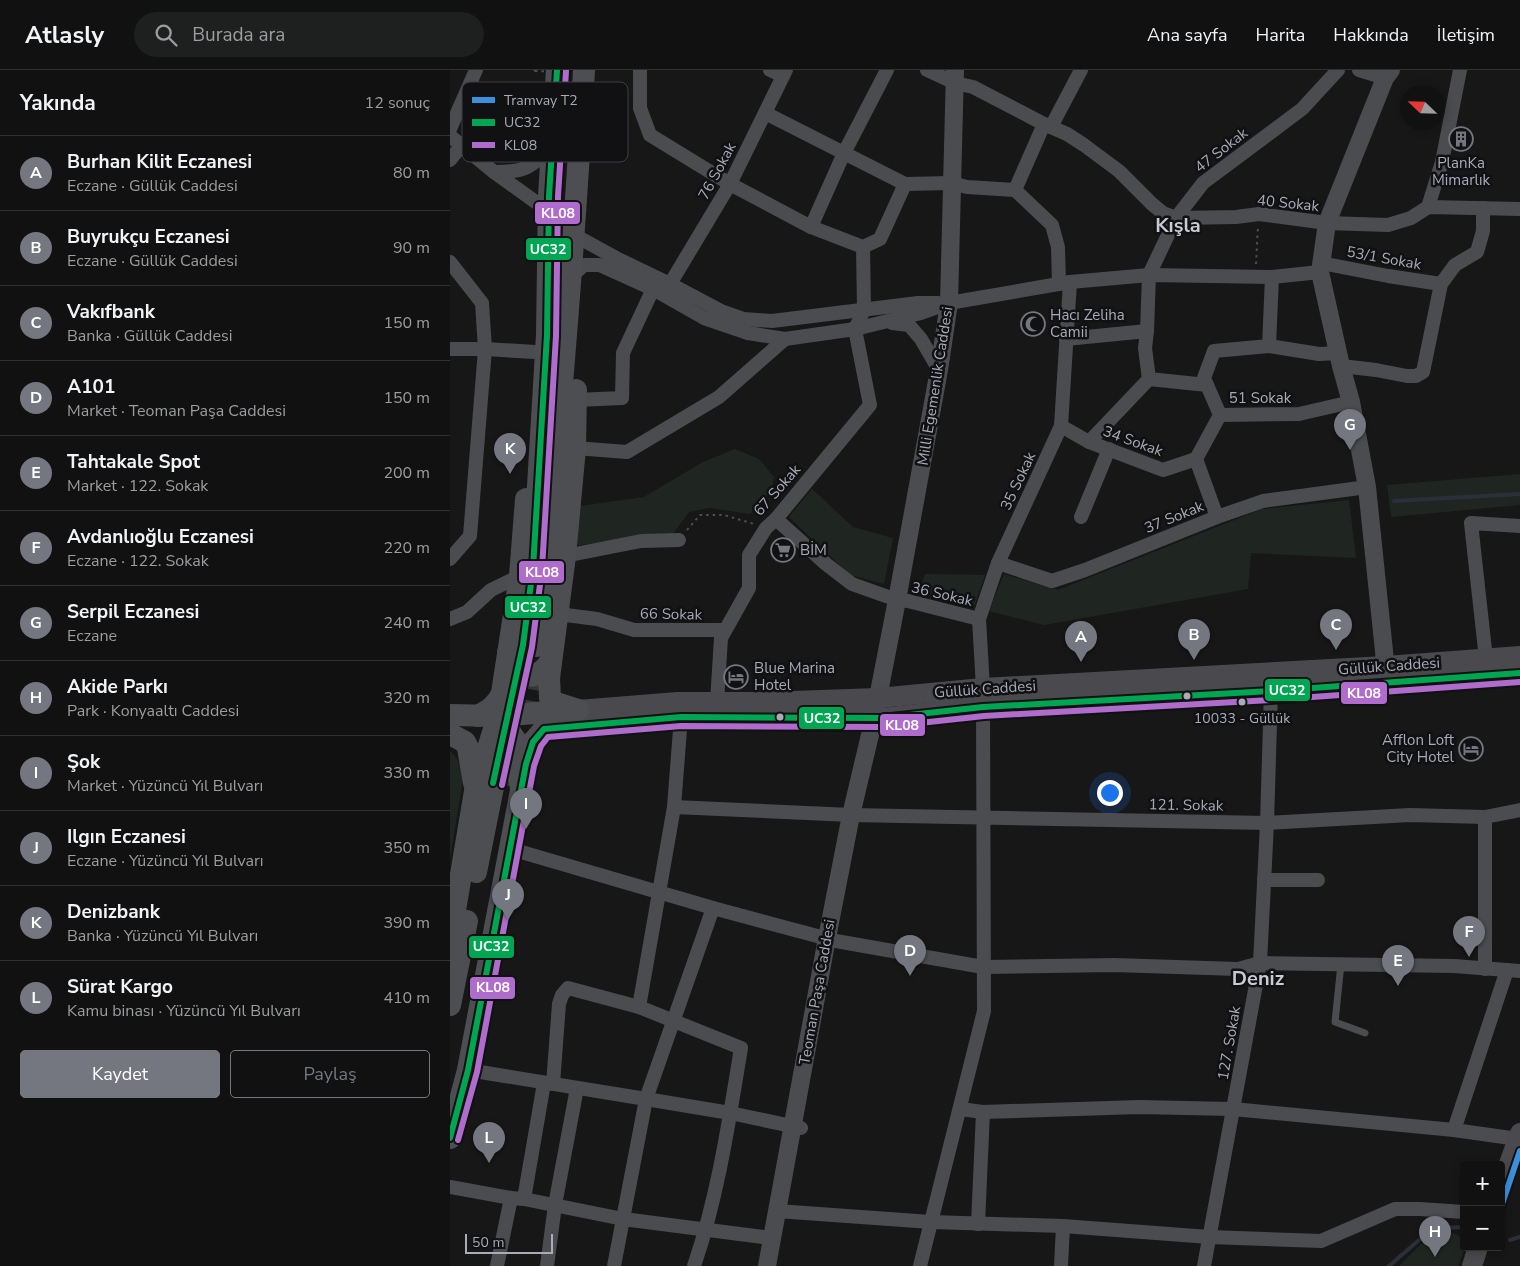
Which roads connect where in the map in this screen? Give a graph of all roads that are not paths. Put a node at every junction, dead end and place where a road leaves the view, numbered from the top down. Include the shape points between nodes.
1 (476, 70) edge
2 (640, 70) edge
3 (770, 70) edge
4 (887, 70) edge
5 (927, 70) edge
6 (1081, 70) edge
7 (1337, 70) edge
8 (1359, 70) edge
9 (1460, 70) edge
10 (785, 73) edge
11 (1388, 74) edge
12 (955, 77) edge
13 (471, 82) edge
14 (462, 102) edge
15 (765, 113) junction
16 (1048, 126) junction
17 (450, 129) edge
18 (450, 136) edge
19 (461, 146) joint
20 (844, 153) junction
21 (450, 160) edge
22 (481, 162) edge
23 (536, 162) edge
24 (551, 162) edge
25 (578, 162) edge
26 (494, 172) junction
27 (951, 183) junction
28 (730, 184) junction
29 (905, 184) junction
30 (1015, 190) junction
31 (547, 202) junction
32 (1428, 207) junction
33 (1483, 208) junction
34 (1520, 209) edge
35 (1176, 218) junction
36 (1326, 223) junction
37 (811, 227) junction
38 (574, 234) junction
39 (863, 247) junction
40 (450, 262) edge
41 (574, 267) junction
42 (1321, 267) junction
43 (1149, 276) junction
44 (1272, 277) junction
45 (1064, 283) junction
46 (670, 284) junction
47 (1441, 284) junction
48 (653, 289) junction
49 (949, 303) junction
50 (864, 310) junction
51 (887, 322) junction
52 (856, 329) junction
53 (1147, 331) junction
54 (785, 339) junction
55 (1066, 339) junction
56 (1269, 346) junction
57 (450, 349) edge
58 (485, 349) junction
59 (535, 352) junction
60 (1340, 359) junction
61 (939, 370) junction
62 (1149, 379) junction
63 (1207, 385) junction
64 (576, 400) junction
65 (1351, 402) junction
66 (1220, 415) junction
67 (1061, 426) junction
68 (1089, 442) junction
69 (575, 448) junction
70 (1109, 449) junction
71 (1196, 459) junction
72 (1367, 487) junction
73 (1081, 517) dead end
74 (1217, 517) junction
75 (771, 523) junction
76 (1520, 526) edge
77 (679, 540) road end
78 (451, 555) edge
79 (565, 556) junction
80 (998, 563) junction
81 (520, 576) junction
82 (898, 600) junction
83 (558, 614) junction
84 (450, 619) edge
85 (979, 619) junction
86 (725, 630) junction
87 (534, 656) junction
88 (1520, 656) edge
89 (1486, 659) junction
90 (1520, 673) edge
91 (1387, 675) junction
92 (504, 682) junction
93 (1272, 691) junction
94 (878, 698) junction
95 (983, 698) junction
96 (717, 702) junction
97 (578, 710) junction
98 (450, 715) edge
99 (681, 717) junction
100 (874, 718) junction
101 (516, 723) junction
102 (450, 733) edge
103 (504, 786) junction
104 (674, 807) junction
105 (1520, 810) edge
106 (851, 815) junction
107 (983, 817) junction
108 (1485, 817) junction
109 (1267, 823) junction
110 (511, 849) junction
111 (1264, 880) junction
112 (1318, 880) dead end
113 (658, 891) junction
114 (713, 908) junction
115 (827, 938) junction
116 (450, 940) edge
117 (1260, 963) junction
118 (1341, 964) junction
119 (983, 967) junction
120 (1485, 969) junction
121 (1514, 971) edge
122 (450, 1005) edge
123 (639, 1007) junction
124 (672, 1022) junction
125 (1365, 1033) dead end
126 (468, 1070) junction
127 (549, 1083) junction
128 (577, 1088) junction
129 (646, 1098) junction
130 (1233, 1108) junction
131 (960, 1109) junction
132 (983, 1112) junction
133 (730, 1113) junction
134 (797, 1127) junction
135 (450, 1130) edge
136 (1454, 1130) junction
137 (1519, 1136) edge
138 (450, 1138) edge
139 (1505, 1175) edge
140 (450, 1187) edge
141 (518, 1198) junction
142 (555, 1205) junction
143 (777, 1211) junction
144 (1460, 1212) edge
145 (623, 1220) junction
146 (931, 1222) junction
147 (978, 1224) junction
148 (1064, 1226) junction
149 (706, 1230) junction
150 (928, 1236) junction
151 (1209, 1237) junction
152 (771, 1238) junction
153 (497, 1266) edge
154 (548, 1266) edge
155 (614, 1266) edge
156 (694, 1266) edge
157 (767, 1266) edge
158 (920, 1266) edge
159 (924, 1266) edge
160 (1061, 1266) edge
161 (1204, 1266) edge

1 - 13 street
2 - 28 street via 640,108 650,135
3 - 10 street
4 - 20 street
5 - 12 street
6 - 16 street
7 - 35 street, 47 Sokak via 1302,109 1203,183
8 - 11 street
9 - 32 street via 1442,162
10 - 15 street, 76 Sokak
11 - 36 street
12 - 16 street
12 - 27 street, Milli Egemenlik Caddesi
14 - 17 street
15 - 20 street
15 - 28 street, 76 Sokak
16 - 30 street
16 - 35 street via 1084,145 1119,171 1164,214
18 - 19 street
19 - 21 street
20 - 29 street
20 - 37 street
22 - 26 street
23 - 26 street via 517,172
24 - 31 main road
25 - 38 main road
26 - 31 street
27 - 29 street
27 - 30 street
27 - 49 street, Milli Egemenlik Caddesi
28 - 37 street
28 - 46 street, 76 Sokak
29 - 39 street via 880,239
30 - 45 street, 35 Sokak via 1052,225
31 - 59 main road via 539,254
31 - 87 main road via 547,335 535,549
32 - 33 street
32 - 36 street, 40 Sokak via 1411,218 1388,224
33 - 34 street
33 - 47 street via 1483,231 1477,252 1455,265
35 - 36 street, 40 Sokak via 1258,214
35 - 43 street, 47 Sokak
36 - 42 street
37 - 39 street
38 - 41 main road
38 - 46 street
39 - 50 street
40 - 58 street via 482,303
41 - 48 street via 600,265
41 - 64 main road
41 - 87 main road via 554,488
42 - 44 street, 53/1 Sokak
42 - 47 street, 53/1 Sokak
42 - 60 street
43 - 44 street, 53/1 Sokak
43 - 45 street, 53/1 Sokak
43 - 53 street
44 - 56 street
45 - 49 street, 53/1 Sokak
45 - 55 street, 35 Sokak
46 - 48 street
46 - 50 street via 721,311 744,319 772,321
47 - 60 street via 1423,372 1407,376
48 - 54 street via 704,318 748,333
48 - 64 street via 623,353 622,398
49 - 50 street via 918,303
49 - 51 street
49 - 61 street, Milli Egemenlik Caddesi
50 - 52 street
51 - 52 street
51 - 61 street via 909,325
52 - 54 street
52 - 75 street, 67 Sokak via 870,405
53 - 55 street
53 - 62 street via 1145,348
54 - 69 street via 719,397 626,452
55 - 67 street, 35 Sokak
56 - 60 street
56 - 63 street via 1214,351 1204,378
57 - 58 street
58 - 59 street
58 - 78 street via 470,536
59 - 81 main road
60 - 65 street
61 - 82 street, Milli Egemenlik Caddesi
62 - 63 street
62 - 68 street
63 - 66 street
64 - 69 main road
65 - 66 street, 51 Sokak via 1299,414
65 - 72 street
66 - 71 street, 51 Sokak
67 - 68 street, 34 Sokak
67 - 80 street, 35 Sokak
68 - 70 street, 34 Sokak
69 - 79 main road
70 - 71 street, 34 Sokak via 1162,470
70 - 73 street
71 - 74 street
72 - 74 street, 37 Sokak via 1262,501
72 - 91 street
74 - 80 street, 37 Sokak via 1052,581
75 - 82 street, 36 Sokak via 852,584
75 - 86 street, 67 Sokak via 748,555 749,588
76 - 89 street via 1472,523
77 - 79 street via 641,541
79 - 83 main road
80 - 85 street, 35 Sokak
81 - 84 street via 491,590 467,612
81 - 87 main road
82 - 85 street, 36 Sokak
82 - 94 street, Milli Egemenlik Caddesi
83 - 86 street, 66 Sokak via 597,619 634,630
83 - 87 main road
85 - 95 street, 35 Sokak
86 - 96 street, 67 Sokak via 720,638
87 - 92 main road
87 - 97 main road via 553,702
87 - 101 main road via 542,696
88 - 89 main road, Güllük Caddesi
89 - 91 main road, Güllük Caddesi
90 - 91 main road, Güllük Caddesi
91 - 93 main road, Güllük Caddesi
91 - 95 main road, Güllük Caddesi
92 - 101 main road
92 - 101 main road via 498,701 492,708
93 - 95 main road, Güllük Caddesi
93 - 109 street, 127. Sokak
94 - 95 main road, Güllük Caddesi
94 - 96 main road, Güllük Caddesi
94 - 100 street, Milli Egemenlik Caddesi
95 - 100 main road, Güllük Caddesi
95 - 107 street, 35 Sokak
96 - 97 main road, Güllük Caddesi
97 - 101 main road, Güllük Caddesi
98 - 101 main road, Güllük Caddesi
99 - 100 main road, Güllük Caddesi
99 - 101 main road, Güllük Caddesi
99 - 104 street
100 - 106 street, Teoman Paşa Caddesi
101 - 102 main road, Güllük Caddesi
101 - 103 main road
101 - 103 main road via 520,748
101 - 103 main road via 533,742
102 - 103 main road via 465,742
103 - 110 main road
103 - 116 main road
103 - 122 main road
103 - 135 main road
104 - 106 street, 121. Sokak
104 - 113 street
105 - 108 street, 121. Sokak
106 - 107 street, 121. Sokak
106 - 115 street, Teoman Paşa Caddesi
107 - 109 street, 121. Sokak
107 - 119 street, 35 Sokak
108 - 109 street, 121. Sokak via 1410,815
108 - 120 street
109 - 111 street, 127. Sokak
110 - 113 street
110 - 126 main road
111 - 112 street
111 - 117 street, 127. Sokak
113 - 114 street
113 - 123 street
114 - 115 street
114 - 124 street
115 - 119 street
115 - 134 street, Teoman Paşa Caddesi
117 - 118 street
117 - 119 street via 1238,969 1114,965
117 - 130 street, 127. Sokak
118 - 120 street
118 - 125 lane via 1335,1022
119 - 131 street, 35 Sokak via 984,1011
120 - 121 street
121 - 136 street
123 - 124 street
123 - 127 street via 568,988 559,1004
124 - 129 street
124 - 133 street via 741,1048
126 - 127 street
126 - 138 main road
127 - 128 street
127 - 141 street
128 - 129 street
128 - 142 street
129 - 133 street
129 - 145 street
130 - 132 street
130 - 136 street
130 - 151 street, 127. Sokak
131 - 132 street
131 - 146 street, 35 Sokak
132 - 147 street
133 - 134 street
133 - 149 street
134 - 143 street, Teoman Paşa Caddesi
136 - 137 street
137 - 139 main road
140 - 141 street
141 - 142 street
141 - 153 street
142 - 145 street
142 - 154 street
143 - 146 street
143 - 152 street, Teoman Paşa Caddesi
144 - 151 street via 1395,1209 1321,1241
145 - 149 street
145 - 155 street
146 - 147 street
146 - 150 street, 35 Sokak
147 - 148 street
148 - 151 street
148 - 160 street
149 - 152 street
149 - 156 street
150 - 158 street
150 - 159 street
151 - 161 street, 127. Sokak
152 - 157 street, Teoman Paşa Caddesi

